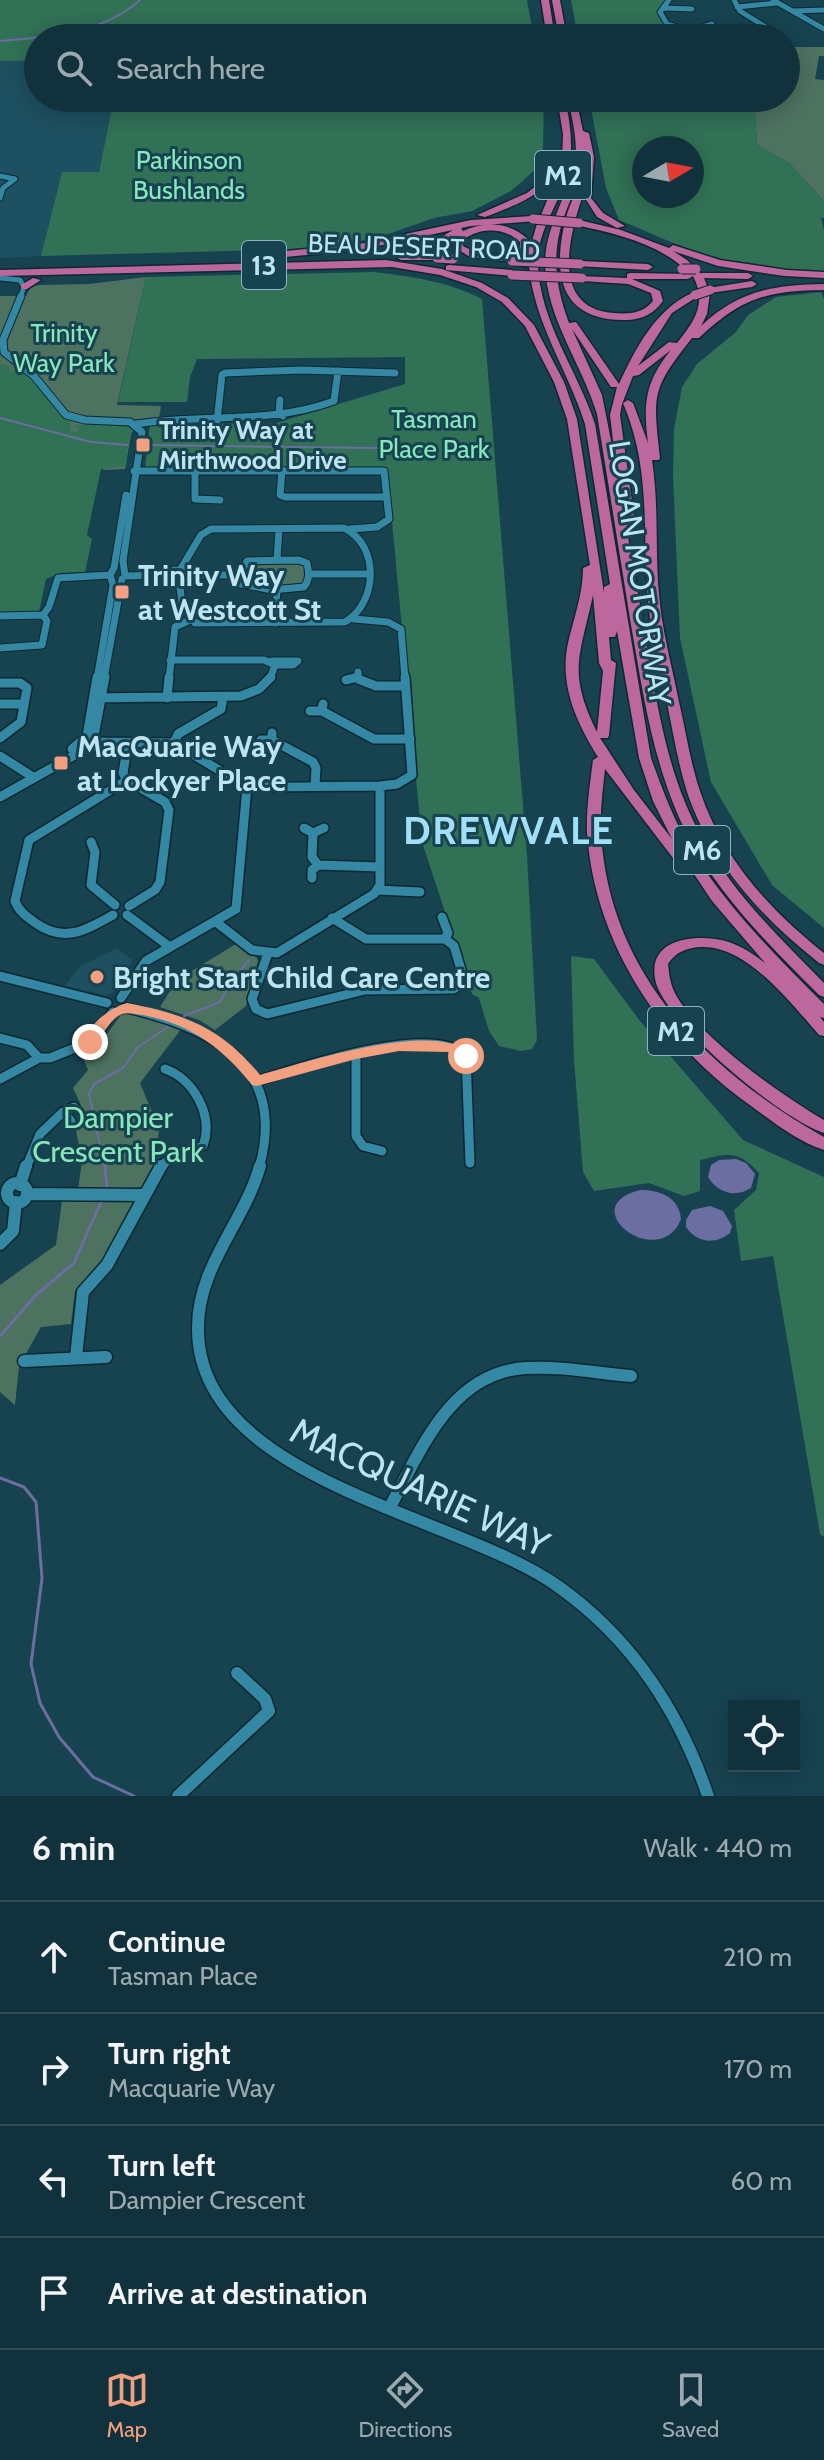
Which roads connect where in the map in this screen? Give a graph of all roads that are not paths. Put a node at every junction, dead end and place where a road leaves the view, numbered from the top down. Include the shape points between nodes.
1 (545, 0) edge
2 (556, 0) edge
3 (669, 0) edge
4 (734, 0) edge
5 (775, 2) edge
6 (737, 7) junction
7 (664, 8) junction
8 (692, 9) dead end
9 (824, 10) edge
10 (792, 11) junction
11 (549, 24) edge
12 (560, 24) edge
13 (667, 24) edge
14 (764, 24) edge
15 (823, 26) edge
16 (559, 112) edge
17 (562, 112) edge
18 (575, 112) edge
19 (576, 120) junction
20 (559, 163) junction
21 (589, 169) junction
22 (0, 176) edge
23 (2, 186) edge
24 (0, 198) edge
25 (494, 218) dead end
26 (471, 226) dead end
27 (409, 236) junction
28 (252, 259) junction
29 (386, 263) junction
30 (0, 266) edge
31 (511, 268) junction
32 (143, 269) junction
33 (692, 272) junction
34 (582, 273) junction
35 (793, 274) junction
36 (0, 277) edge
37 (20, 280) junction
38 (824, 282) edge
39 (552, 290) junction
40 (691, 331) junction
41 (540, 346) junction
42 (303, 359) dead end
43 (302, 370) junction
44 (338, 371) junction
45 (395, 373) dead end
46 (658, 374) junction
47 (619, 384) junction
48 (280, 400) dead end
49 (628, 403) dead end
50 (283, 416) junction
51 (217, 421) junction
52 (136, 424) junction
53 (282, 470) junction
54 (133, 471) junction
55 (195, 471) junction
56 (387, 497) junction
57 (220, 500) dead end
58 (652, 504) junction
59 (350, 529) junction
60 (588, 529) junction
61 (279, 530) junction
62 (608, 543) junction
63 (277, 559) junction
64 (184, 572) junction
65 (310, 574) junction
66 (370, 574) junction
67 (112, 575) junction
68 (169, 575) junction
69 (240, 575) junction
70 (124, 576) junction
71 (179, 580) junction
72 (631, 586) junction
73 (277, 589) junction
74 (43, 615) junction
75 (0, 616) edge
76 (354, 619) junction
77 (190, 620) junction
78 (275, 623) junction
79 (0, 648) edge
80 (170, 660) junction
81 (609, 671) junction
82 (346, 680) dead end
83 (0, 683) edge
84 (405, 686) junction
85 (223, 697) junction
86 (97, 698) junction
87 (167, 698) junction
88 (0, 704) edge
89 (24, 704) junction
90 (310, 711) dead end
91 (603, 735) dead end
92 (0, 738) edge
93 (93, 738) junction
94 (410, 739) junction
95 (261, 740) dead end
96 (128, 743) junction
97 (174, 743) junction
98 (0, 756) edge
99 (600, 760) dead end
100 (31, 776) junction
101 (127, 780) junction
102 (315, 786) junction
103 (380, 786) junction
104 (247, 787) junction
105 (0, 791) edge
106 (0, 797) edge
107 (324, 828) dead end
108 (91, 842) dead end
109 (318, 865) junction
110 (380, 867) junction
111 (702, 877) junction
112 (312, 878) dead end
113 (378, 890) junction
114 (420, 892) dead end
115 (114, 910) junction
116 (128, 910) junction
117 (442, 917) dead end
118 (332, 918) junction
119 (216, 922) junction
120 (445, 939) junction
121 (170, 947) junction
122 (267, 956) junction
123 (824, 960) edge
124 (0, 976) edge
125 (824, 992) edge
126 (124, 1003) junction
127 (110, 1008) junction
128 (824, 1013) edge
129 (824, 1031) edge
130 (0, 1038) edge
131 (356, 1054) junction
132 (39, 1058) junction
133 (165, 1069) dead end
134 (0, 1079) edge
135 (257, 1081) junction
136 (74, 1107) dead end
137 (824, 1127) edge
138 (824, 1144) edge
139 (382, 1151) dead end
140 (470, 1163) dead end
141 (25, 1189) junction
142 (3, 1193) edge
143 (144, 1195) junction
144 (16, 1202) junction
145 (0, 1244) edge
146 (76, 1357) junction
147 (106, 1357) dead end
148 (24, 1361) dead end
149 (631, 1376) dead end
150 (390, 1507) junction
151 (237, 1673) dead end
152 (178, 1796) edge
153 (708, 1796) edge

1 - 11 highway
2 - 12 highway
3 - 7 street
4 - 6 street
5 - 6 street
5 - 10 street
6 - 14 street
7 - 8 street
7 - 13 street via 660,12
9 - 10 street
10 - 15 street
16 - 20 highway
17 - 62 highway, LOGAN MOTORWAY / M2 via 567,158 538,234 534,280 542,314 587,412
18 - 19 highway, LOGAN MOTORWAY / M2
19 - 21 highway via 587,140
19 - 39 highway, LOGAN MOTORWAY / M2 via 578,166 551,241
20 - 25 highway via 541,194
20 - 27 highway via 541,187 523,199
21 - 34 highway via 563,246 575,301 593,313 616,317 645,313 658,301 655,291 637,282
21 - 35 highway via 587,198 606,219 703,260
22 - 23 street via 15,179
23 - 24 street
26 - 31 highway via 439,240 438,254 458,265
27 - 28 highway
27 - 40 highway, bridge via 462,224 533,219 579,223 642,240 669,252 701,283 705,298
28 - 31 highway, BEAUDESERT ROAD / 13, bridge via 437,258
28 - 37 highway, BEAUDESERT ROAD / 13
29 - 31 highway, BEAUDESERT ROAD / 13
29 - 32 highway, BEAUDESERT ROAD / 13
29 - 41 highway via 442,272 493,292 517,310
30 - 37 highway, 13
31 - 34 highway, bridge
31 - 34 highway, BEAUDESERT ROAD / 13, bridge
31 - 34 highway, BEAUDESERT ROAD / 13, bridge via 549,263
31 - 41 highway via 469,254 458,239 488,228 523,238 526,289
32 - 37 highway, BEAUDESERT ROAD / 13
32 - 37 highway
33 - 34 highway, BEAUDESERT ROAD / 13
33 - 35 highway, BEAUDESERT ROAD / 13
33 - 38 highway, BEAUDESERT ROAD / 13
35 - 38 highway, BEAUDESERT ROAD / 13
36 - 37 highway, 13
37 - 52 street via 3,340 7,356 34,376 71,418
38 - 46 highway via 773,290 732,304
38 - 47 highway, bridge via 759,284 695,295 668,312
39 - 47 highway
39 - 72 highway, LOGAN MOTORWAY / M6 via 600,405
40 - 46 highway
40 - 47 highway
41 - 60 highway via 572,419
42 - 43 street
43 - 44 street
43 - 51 street via 225,373
44 - 45 street
44 - 50 street via 334,401
46 - 58 highway via 650,402 657,498
47 - 72 highway via 615,415 635,574
48 - 50 street
49 - 58 highway via 645,446
50 - 51 street
51 - 52 street
52 - 54 street
53 - 55 street
53 - 56 street via 381,470
53 - 56 street via 280,495 285,497
54 - 55 street
54 - 67 street
54 - 70 street
55 - 57 street via 195,499
56 - 59 street via 386,523
58 - 123 highway via 656,619 697,803 748,888
59 - 61 street
59 - 66 street via 366,552
60 - 81 highway
60 - 111 highway via 589,585 571,667 577,707 625,784 691,873
61 - 63 street
61 - 64 street via 207,530 193,545
62 - 81 highway, M2
62 - 111 highway, LOGAN MOTORWAY / M6 via 645,758 666,814
63 - 65 street via 304,560
63 - 69 street via 247,561
64 - 68 street
64 - 69 street
64 - 71 street
65 - 66 street
65 - 73 street via 300,589
66 - 76 street via 366,599
67 - 70 street
67 - 74 street via 58,578
67 - 86 street
68 - 70 street
68 - 71 street
69 - 73 street via 247,589
70 - 86 street
71 - 77 street
72 - 125 highway, LOGAN MOTORWAY / M6 via 660,751 680,808 736,898
73 - 78 street
74 - 75 street
74 - 79 street via 47,621 42,645
76 - 78 street
76 - 84 street via 398,626
77 - 78 street
77 - 80 street via 175,627
80 - 85 street via 274,663 274,674 262,688
80 - 87 street
81 - 91 highway, M2
82 - 84 street via 358,676 370,686
83 - 89 street via 25,684
84 - 94 street
85 - 87 street
85 - 97 street via 221,709 178,734
86 - 87 street
86 - 93 street
88 - 89 street
89 - 92 street via 19,726
90 - 94 street via 322,708 374,739
93 - 96 street
93 - 100 street
94 - 103 street via 412,775
95 - 102 street via 272,736 315,765
96 - 97 street
96 - 101 street via 123,773
97 - 104 street
98 - 100 street
99 - 138 highway, M2 via 594,817 599,877 619,937 643,984 707,1064 756,1104
100 - 105 street
100 - 106 street
101 - 115 street via 29,840 15,901 17,909 46,931 65,936
101 - 116 street via 165,802 169,810 160,882
102 - 103 street
102 - 104 street
103 - 110 street
104 - 119 street via 238,905
107 - 109 street via 309,830
108 - 115 street via 91,885
109 - 110 street
109 - 112 street
110 - 113 street
111 - 128 highway, LOGAN MOTORWAY / M6 via 751,939
113 - 114 street
113 - 118 street
115 - 116 street
116 - 121 street
117 - 120 street
118 - 120 street via 366,939
118 - 122 street
119 - 121 street
119 - 122 street
120 - 122 street via 454,946 461,986 365,990 275,1014 261,1013 252,999
121 - 126 street via 140,966
124 - 127 street
126 - 127 street
126 - 135 street, MACQUARIE WAY via 195,1026 236,1055
127 - 132 street via 90,1042
129 - 137 highway via 735,947 692,942 669,953 661,964 665,985 714,1048 774,1097
130 - 132 street via 27,1045
131 - 135 street
131 - 139 street via 356,1136 363,1146
131 - 140 street via 421,1046 450,1047 466,1056
132 - 134 street
133 - 143 street via 186,1079 200,1102 208,1137 203,1146 168,1157
135 - 150 street, MACQUARIE WAY via 268,1139 257,1179 202,1294 201,1361 217,1398 260,1444 300,1469
136 - 141 street via 67,1117 53,1118 33,1146
141 - 142 street via 13,1186
141 - 143 street
141 - 144 street
142 - 144 street
143 - 146 street via 107,1265 83,1292
144 - 145 street via 13,1231
146 - 147 street
146 - 148 street
149 - 150 street via 513,1369 470,1385 450,1405
150 - 153 street, MACQUARIE WAY via 527,1567 590,1612 644,1667 665,1697 699,1765
151 - 152 street via 265,1699 269,1711

